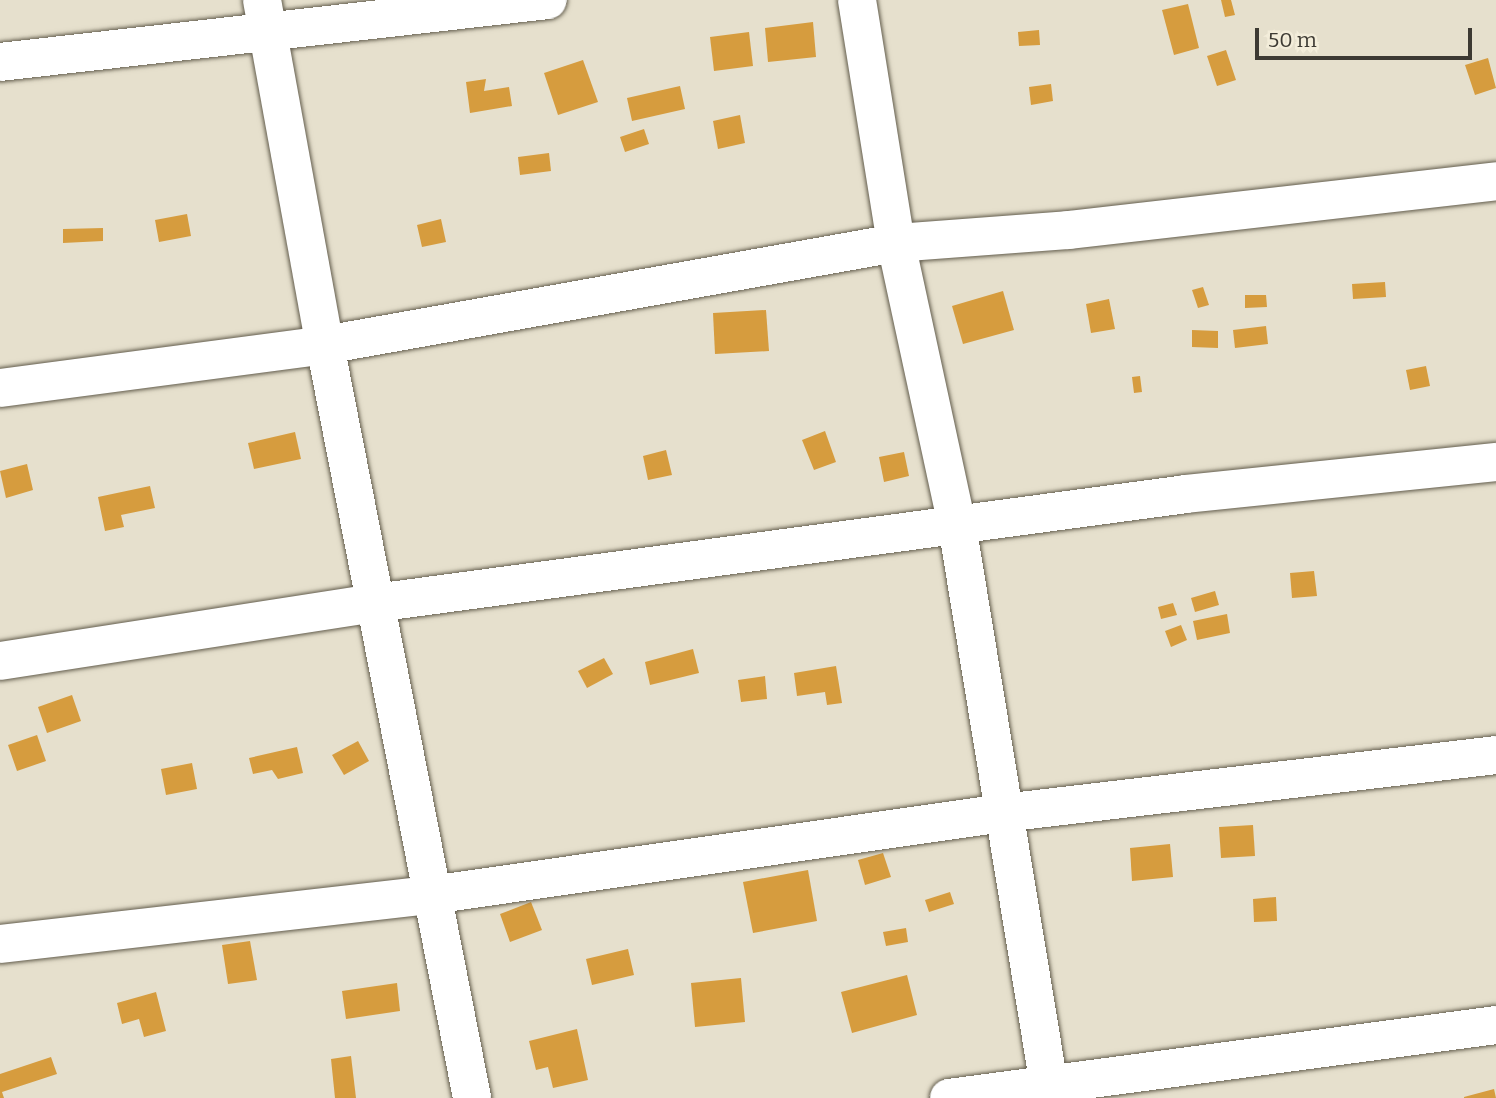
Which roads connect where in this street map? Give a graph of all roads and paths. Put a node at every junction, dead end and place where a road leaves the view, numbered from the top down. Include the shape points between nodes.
1 (548, 0) edge
2 (857, 0) edge
3 (264, 16) edge
4 (0, 62) edge
5 (1496, 181) edge
6 (896, 243) junction
7 (325, 345) junction
8 (0, 388) edge
9 (1496, 462) edge
10 (957, 525) junction
11 (375, 603) junction
12 (0, 661) edge
13 (1496, 755) edge
14 (1003, 813) junction
15 (431, 895) junction
16 (0, 944) edge
17 (1496, 1025) edge
18 (1050, 1091) edge
19 (472, 1098) edge
20 (949, 1098) edge

1 - 3 street
2 - 6 street
3 - 4 street
3 - 7 street
5 - 6 street via 1069,230
6 - 7 street
6 - 10 street
7 - 8 street
7 - 11 street
9 - 10 street via 1186,494
10 - 11 street
10 - 14 street
11 - 12 street
11 - 15 street
13 - 14 street
14 - 15 street
14 - 18 street
15 - 16 street
15 - 19 street
17 - 18 street
18 - 20 street

